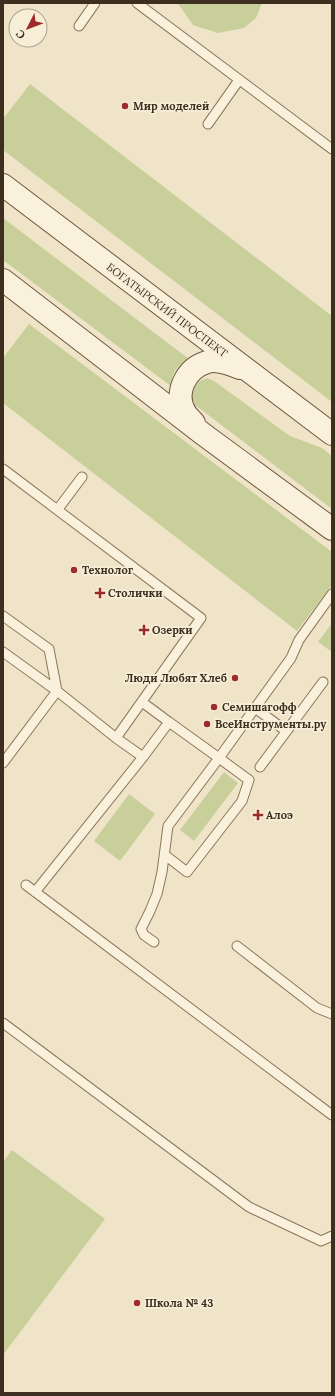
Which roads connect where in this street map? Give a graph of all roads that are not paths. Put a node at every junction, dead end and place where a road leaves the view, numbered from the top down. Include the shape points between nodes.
1 (95, 3) edge
2 (137, 3) edge
3 (79, 26) dead end
4 (239, 80) junction
5 (208, 124) dead end
6 (332, 149) edge
7 (3, 185) edge
8 (3, 280) edge
9 (248, 371) junction
10 (203, 434) junction
11 (332, 434) edge
12 (3, 469) edge
13 (82, 477) dead end
14 (58, 509) junction
15 (332, 528) edge
16 (332, 594) edge
17 (3, 616) edge
18 (3, 652) edge
19 (323, 682) dead end
20 (58, 691) junction
21 (142, 702) junction
22 (255, 708) junction
23 (169, 722) junction
24 (286, 731) junction
25 (116, 738) junction
26 (143, 757) junction
27 (219, 758) junction
28 (3, 763) edge
29 (260, 767) dead end
30 (165, 855) junction
31 (26, 885) dead end
32 (35, 892) junction
33 (154, 942) dead end
34 (237, 946) dead end
35 (332, 1014) edge
36 (3, 1023) edge
37 (332, 1115) edge
38 (332, 1236) edge

1 - 3 lane
2 - 4 lane
4 - 5 lane
4 - 6 lane
7 - 9 main road, БОГАТЫРСКИЙ ПРОСПЕКТ
8 - 10 main road
9 - 10 main road via 226,363 208,362 194,368 187,375 180,394 182,404 186,414
9 - 11 main road, БОГАТЫРСКИЙ ПРОСПЕКТ
10 - 15 main road
12 - 14 lane
13 - 14 lane
14 - 21 lane via 201,618
16 - 22 lane
17 - 20 lane via 49,650
18 - 20 lane
19 - 24 lane
20 - 25 lane
20 - 28 lane
21 - 23 lane
21 - 25 lane
22 - 24 lane
22 - 27 lane
23 - 26 lane
23 - 27 lane
24 - 29 lane
25 - 26 lane
26 - 32 lane
27 - 30 lane via 168,826
27 - 30 lane via 250,780 242,801 187,872
30 - 33 lane via 157,894 141,929
31 - 32 lane
32 - 37 lane
34 - 35 lane via 318,1008
36 - 38 lane via 249,1207 321,1240

